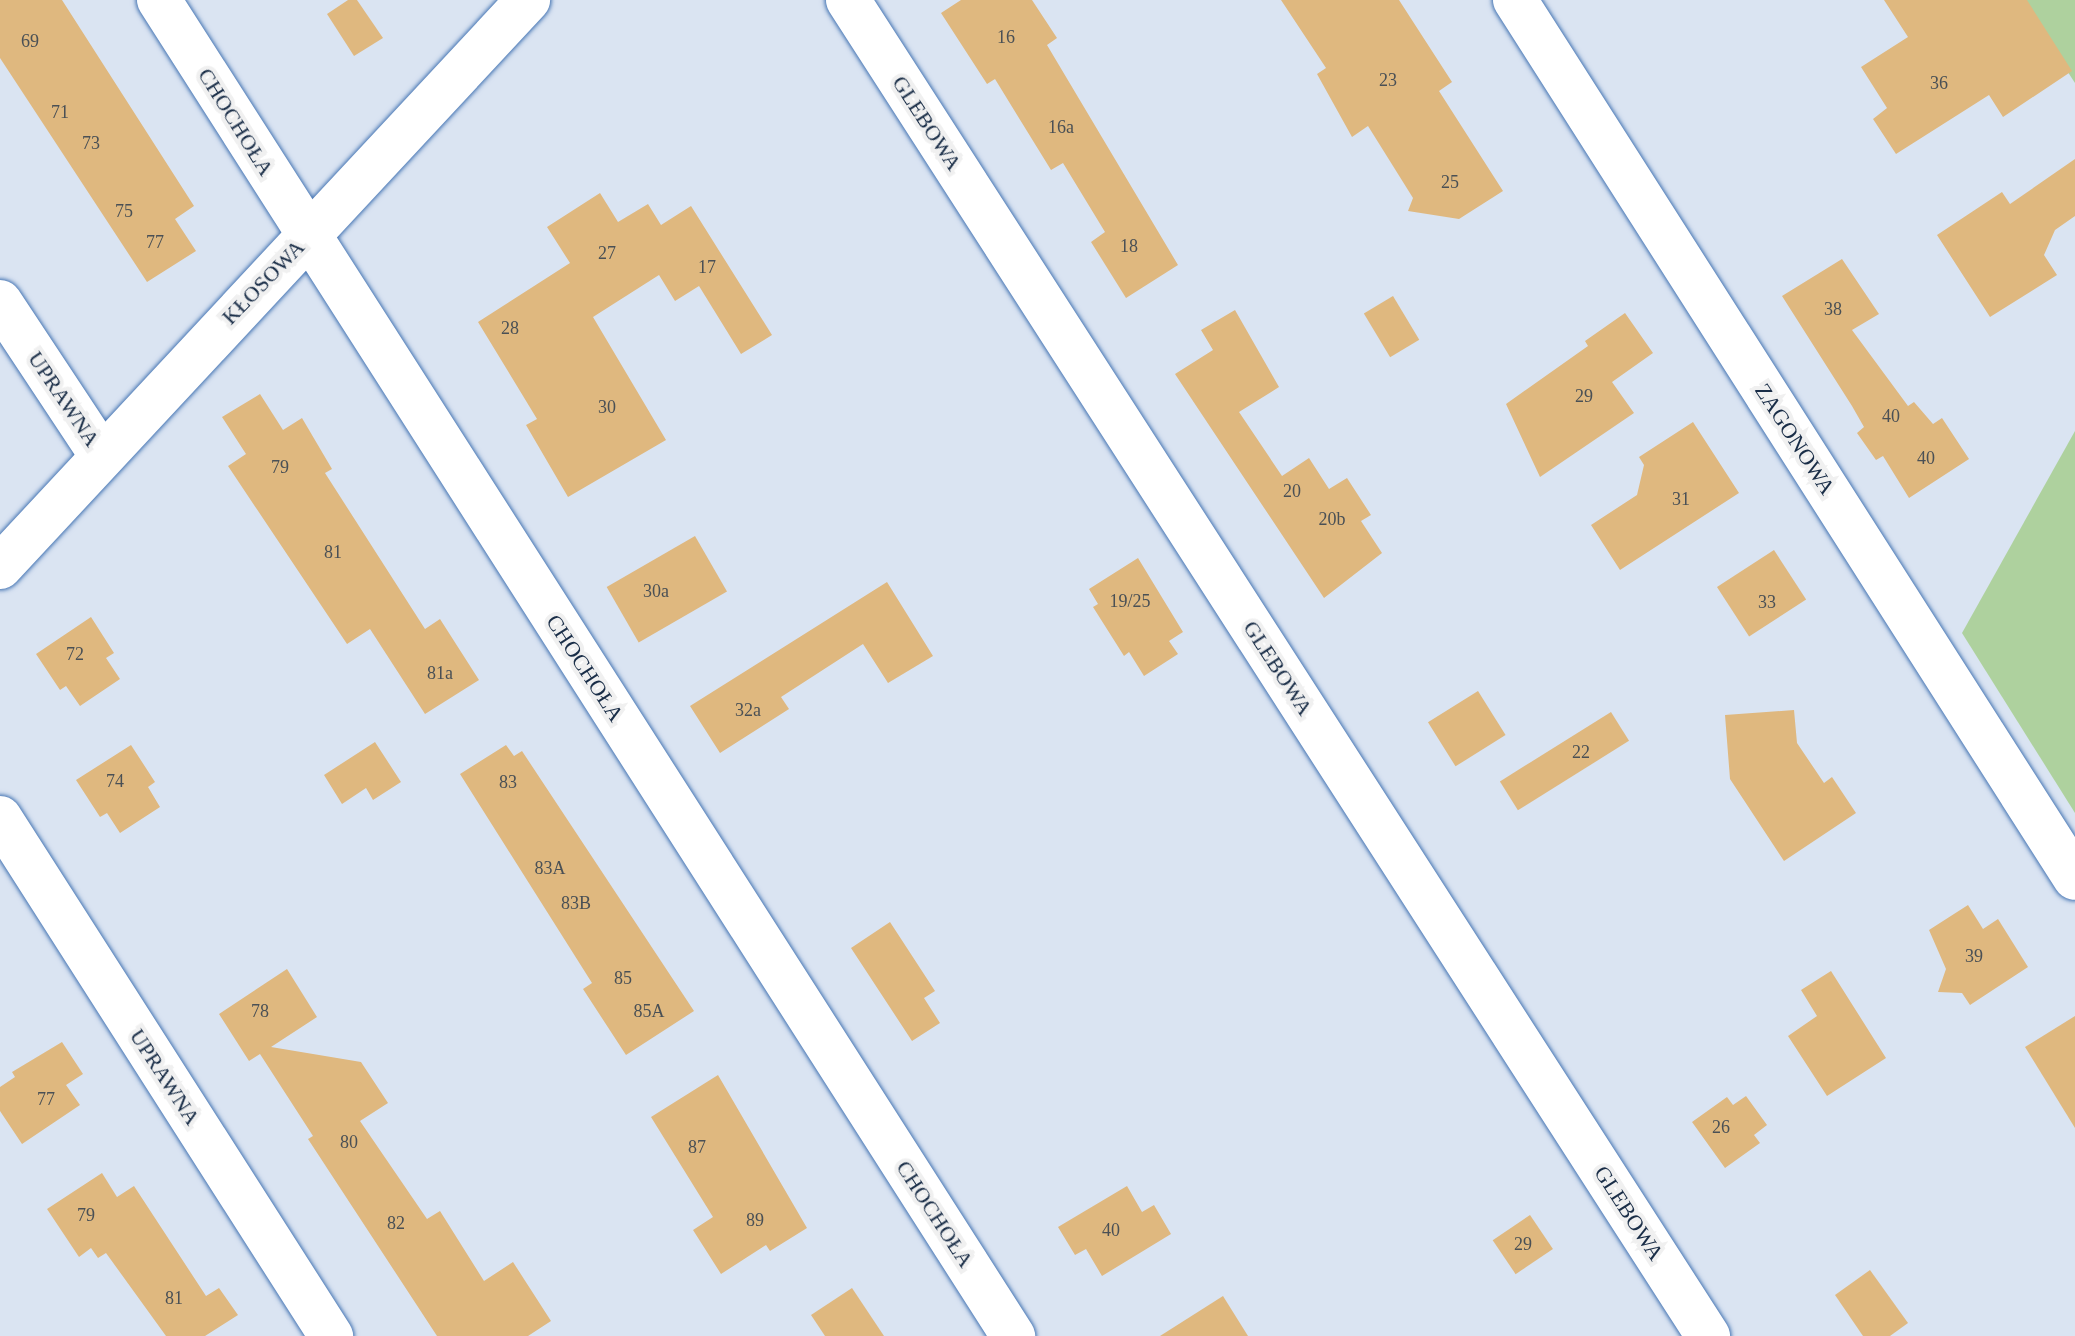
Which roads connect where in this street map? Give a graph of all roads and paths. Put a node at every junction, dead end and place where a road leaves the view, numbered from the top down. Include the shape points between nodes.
1 (159, 0) edge
2 (528, 0) edge
3 (848, 0) edge
4 (1515, 0) edge
5 (308, 235) junction
6 (0, 302) edge
7 (102, 456) junction
8 (0, 567) edge
9 (0, 818) edge
10 (2075, 878) edge
11 (331, 1336) edge
12 (1013, 1336) edge
13 (1708, 1336) edge

1 - 5 street, CHOCHOŁA
2 - 5 street, KŁOSOWA
3 - 13 street, GLEBOWA
4 - 10 street, ZAGONOWA
5 - 7 street, KŁOSOWA
5 - 12 street, CHOCHOŁA
6 - 7 street, UPRAWNA
7 - 8 street, KŁOSOWA
9 - 11 street, UPRAWNA

